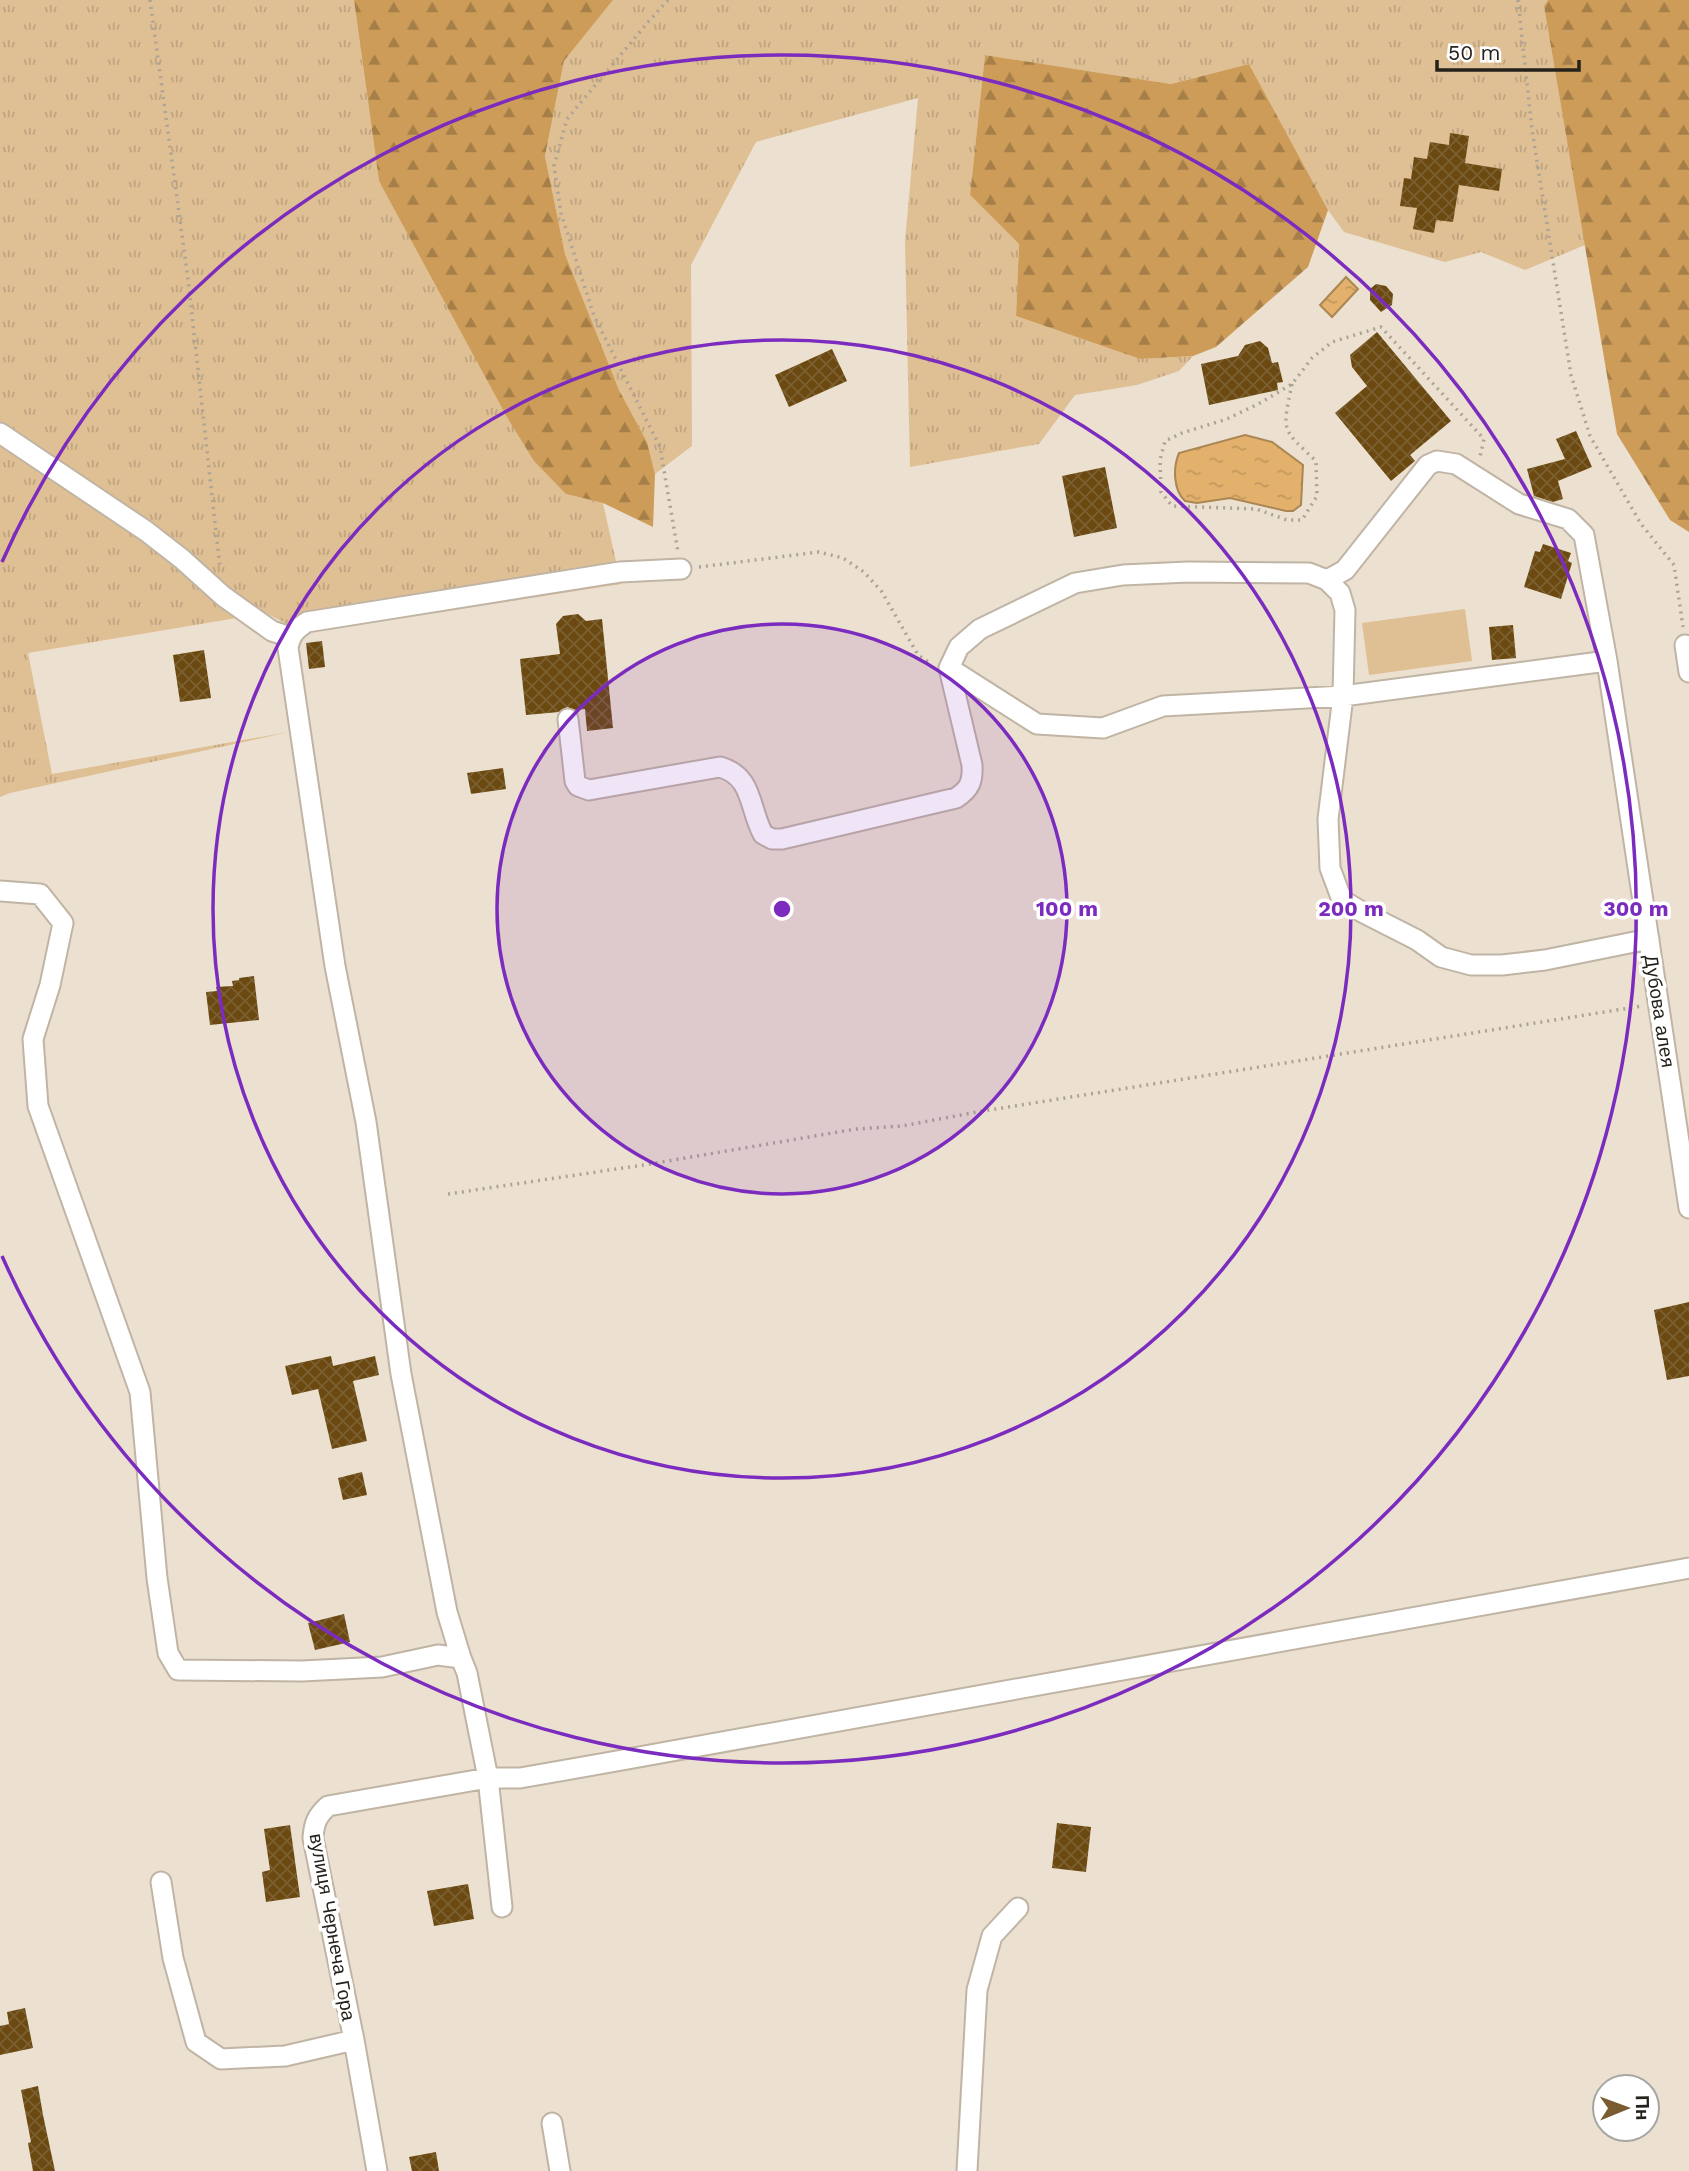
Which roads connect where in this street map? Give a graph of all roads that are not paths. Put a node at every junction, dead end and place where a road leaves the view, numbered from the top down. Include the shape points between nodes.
1 (0, 433) edge
2 (681, 569) road end
3 (1327, 580) junction
4 (290, 637) junction
5 (1685, 645) road end
6 (1607, 661) junction
7 (949, 668) junction
8 (1689, 672) edge
9 (1343, 696) junction
10 (568, 719) dead end
11 (0, 891) edge
12 (1649, 939) junction
13 (1689, 1208) edge
14 (1689, 1568) edge
15 (461, 1658) junction
16 (488, 1778) junction
17 (161, 1882) dead end
18 (502, 1907) dead end
19 (1018, 1908) dead end
20 (354, 2040) junction
21 (552, 2123) dead end
22 (377, 2171) edge
23 (560, 2171) edge
24 (967, 2171) edge

1 - 4 street via 146,531 272,631
2 - 4 street via 620,572 307,622
3 - 6 street, Дубова алея via 1345,570 1428,465 1437,461 1456,464 1519,503 1568,519 1584,535
3 - 7 street via 1309,573 1188,572 1075,583 980,629 959,647
3 - 9 street via 1340,593 1345,610
4 - 15 street via 333,953 366,1122 401,1374 447,1612
5 - 8 street
6 - 9 street
6 - 12 street, Дубова алея
7 - 9 street via 1037,724 1103,728 1163,706
7 - 10 street via 972,765 973,779 967,791 956,798 782,839 763,834 740,777 720,767 589,790 578,786
9 - 12 street via 1328,820 1330,868 1342,900 1441,957 1471,965 1545,960
11 - 15 street via 40,894 63,923 33,1039 38,1105 140,1392 157,1578 173,1662 178,1670 302,1671 382,1667 438,1655
12 - 13 street, Дубова алея
14 - 16 street, вулиця Чернеча Гора via 533,1776
15 - 16 street
16 - 18 street
16 - 20 street, вулиця Чернеча Гора via 328,1806 319,1814 313,1838
17 - 20 street via 173,1958 196,2042 221,2059 285,2056
19 - 24 street via 992,1936 977,1990
20 - 22 street, вулиця Чернеча Гора
21 - 23 street

